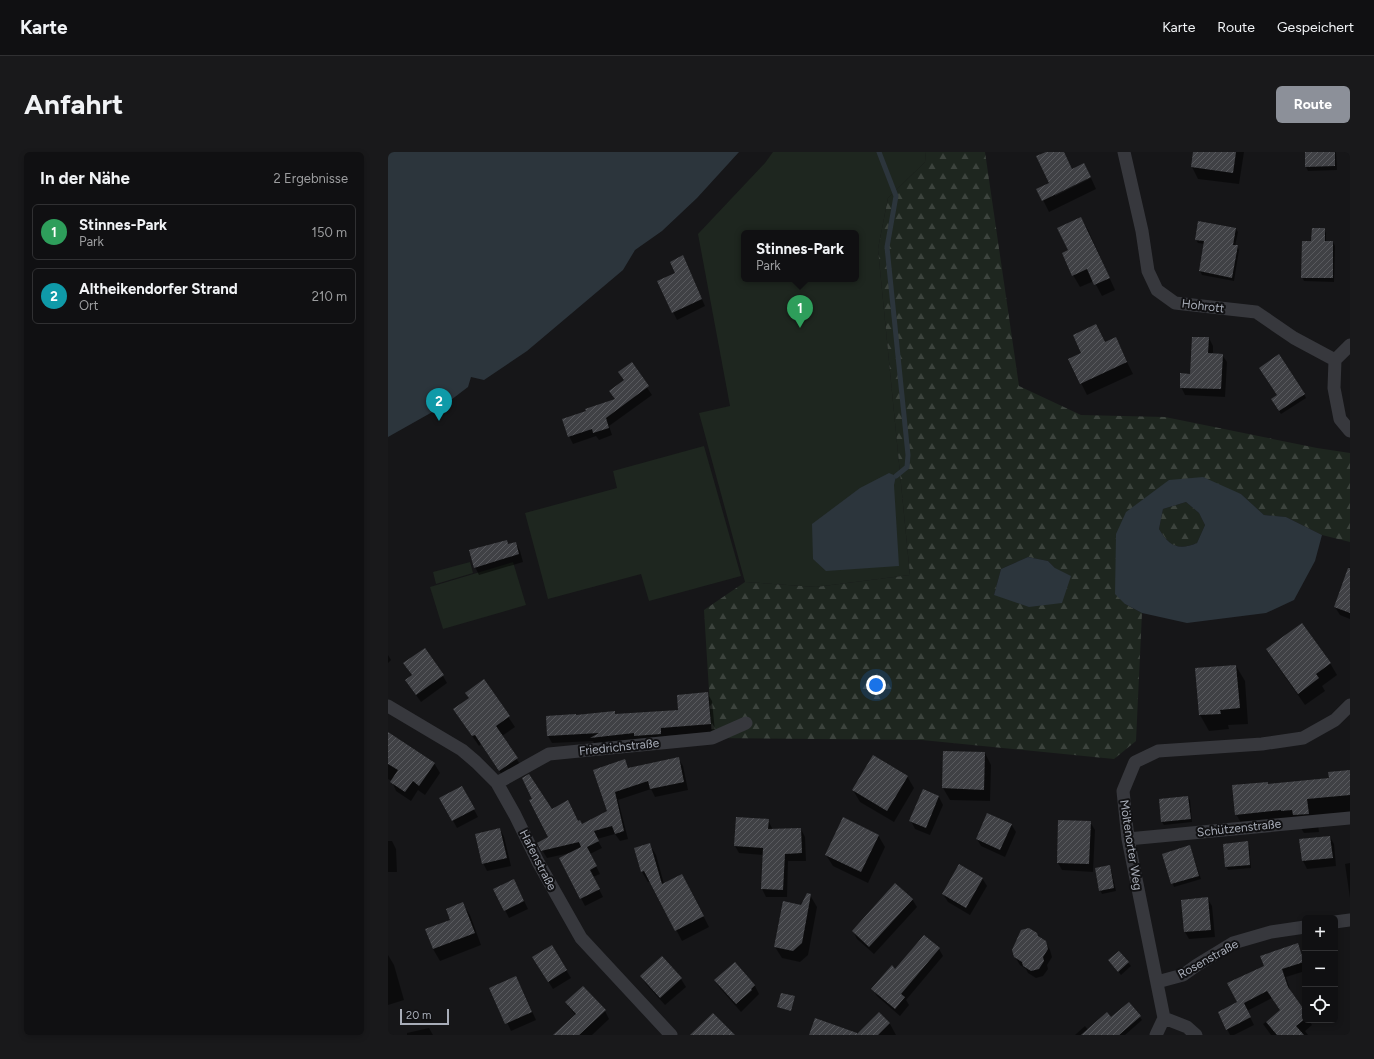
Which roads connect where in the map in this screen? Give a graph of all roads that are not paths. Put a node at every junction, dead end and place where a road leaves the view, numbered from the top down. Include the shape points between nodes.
1 (1124, 152) edge
2 (1350, 345) edge
3 (1334, 360) junction
4 (1350, 431) edge
5 (1350, 705) edge
6 (388, 706) edge
7 (746, 722) dead end
8 (496, 783) junction
9 (1350, 818) edge
10 (1128, 839) junction
11 (1350, 920) edge
12 (1338, 922) edge
13 (1302, 927) edge
14 (1157, 982) junction
15 (1164, 1018) junction
16 (670, 1035) edge
17 (1156, 1035) edge
18 (1196, 1035) edge

1 - 3 street, Hohrott via 1148,270 1157,290 1175,303 1256,312 1294,338
2 - 3 street
3 - 4 street via 1334,388 1340,419
5 - 10 street, Möltenorter Weg via 1335,720 1303,738 1262,744 1158,751 1135,762 1123,791
6 - 8 street, Hafenstraße via 462,750
7 - 8 street, Friedrichstraße via 712,738 549,754
8 - 16 street, Hafenstraße via 581,938
9 - 10 street, Schützenstraße
10 - 14 street, Möltenorter Weg
11 - 12 street
13 - 14 street, Rosenstraße via 1271,932 1233,943 1183,975
14 - 15 street, Möltenorter Weg
15 - 17 street
15 - 18 street via 1187,1027

